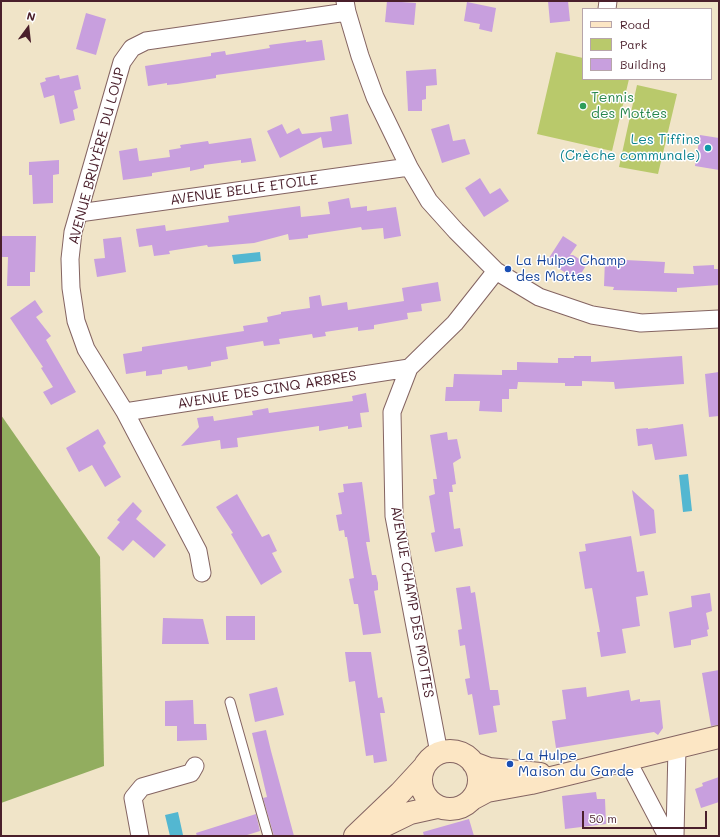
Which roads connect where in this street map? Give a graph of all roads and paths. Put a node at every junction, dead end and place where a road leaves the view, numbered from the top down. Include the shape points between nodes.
1 (346, 7) edge
2 (409, 167) junction
3 (79, 213) junction
4 (496, 271) junction
5 (719, 319) edge
6 (409, 368) junction
7 (125, 412) junction
8 (202, 573) dead end
9 (230, 702) dead end
10 (719, 737) edge
11 (677, 747) junction
12 (439, 753) junction
13 (628, 760) junction
14 (473, 763) junction
15 (195, 766) dead end
16 (423, 768) junction
17 (562, 775) junction
18 (472, 798) junction
19 (437, 807) junction
20 (140, 836) edge
21 (268, 836) edge
22 (354, 836) edge
23 (362, 836) edge
24 (667, 836) edge
25 (675, 836) edge

1 - 2 street via 375,97
1 - 3 street, AVENUE BRUYÈRE DU LOUP via 146,41 132,48 122,62
2 - 3 street, AVENUE BELLE ETOILE
2 - 4 street via 429,201
3 - 7 street, AVENUE BRUYÈRE DU LOUP via 73,232 70,259 76,321 86,350
4 - 5 street via 539,296 592,315 641,323
4 - 6 street, AVENUE CHAMP DES MOTTES via 455,323
6 - 7 street, AVENUE DES CINQ ARBRES
6 - 12 street, AVENUE CHAMP DES MOTTES via 392,412 394,516
7 - 8 street, AVENUE BRUYÈRE DU LOUP via 198,551
9 - 21 lane
10 - 11 main road
11 - 13 main road
11 - 25 street
12 - 14 main road via 451,751 462,754
12 - 16 main road
13 - 17 main road
13 - 24 street
14 - 17 main road via 489,769
14 - 18 main road via 479,781
15 - 20 street via 191,773 142,787 133,798
16 - 19 main road via 420,779 422,790 428,800
16 - 22 main road via 400,794
17 - 18 main road via 487,791
18 - 19 main road via 460,808
19 - 23 main road via 410,813

